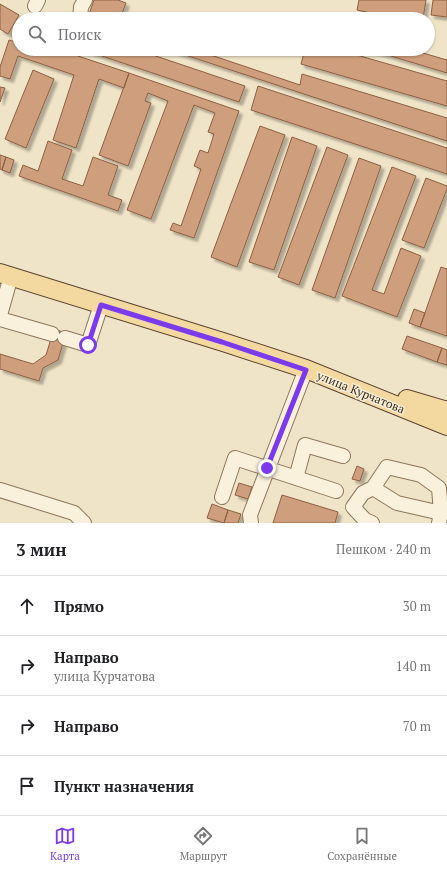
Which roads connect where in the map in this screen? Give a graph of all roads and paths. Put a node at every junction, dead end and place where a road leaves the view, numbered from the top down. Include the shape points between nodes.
1 (85, 0) edge
2 (81, 12) edge
3 (5, 275) edge
4 (101, 305) junction
5 (0, 315) edge
6 (0, 319) edge
7 (306, 370) junction
8 (447, 411) edge
9 (447, 426) edge
10 (343, 456) dead end
11 (267, 468) junction
12 (296, 478) junction
13 (373, 488) junction
14 (0, 490) edge
15 (336, 491) dead end
16 (222, 497) dead end
17 (440, 518) edge
18 (84, 523) edge
19 (251, 523) edge
20 (372, 523) edge

1 - 2 lane
3 - 4 main road, улица Курчатова
3 - 5 lane
4 - 6 lane via 88,345
4 - 7 main road, улица Курчатова
7 - 8 main road
7 - 9 main road, улица Курчатова
7 - 11 lane
10 - 12 lane via 305,445
11 - 12 lane
11 - 16 lane via 235,458
11 - 19 lane via 250,516
12 - 15 lane
13 - 17 lane via 397,503
13 - 17 lane via 387,467 422,475 439,488
13 - 20 lane via 363,493 353,507 365,520
14 - 18 lane via 74,513

